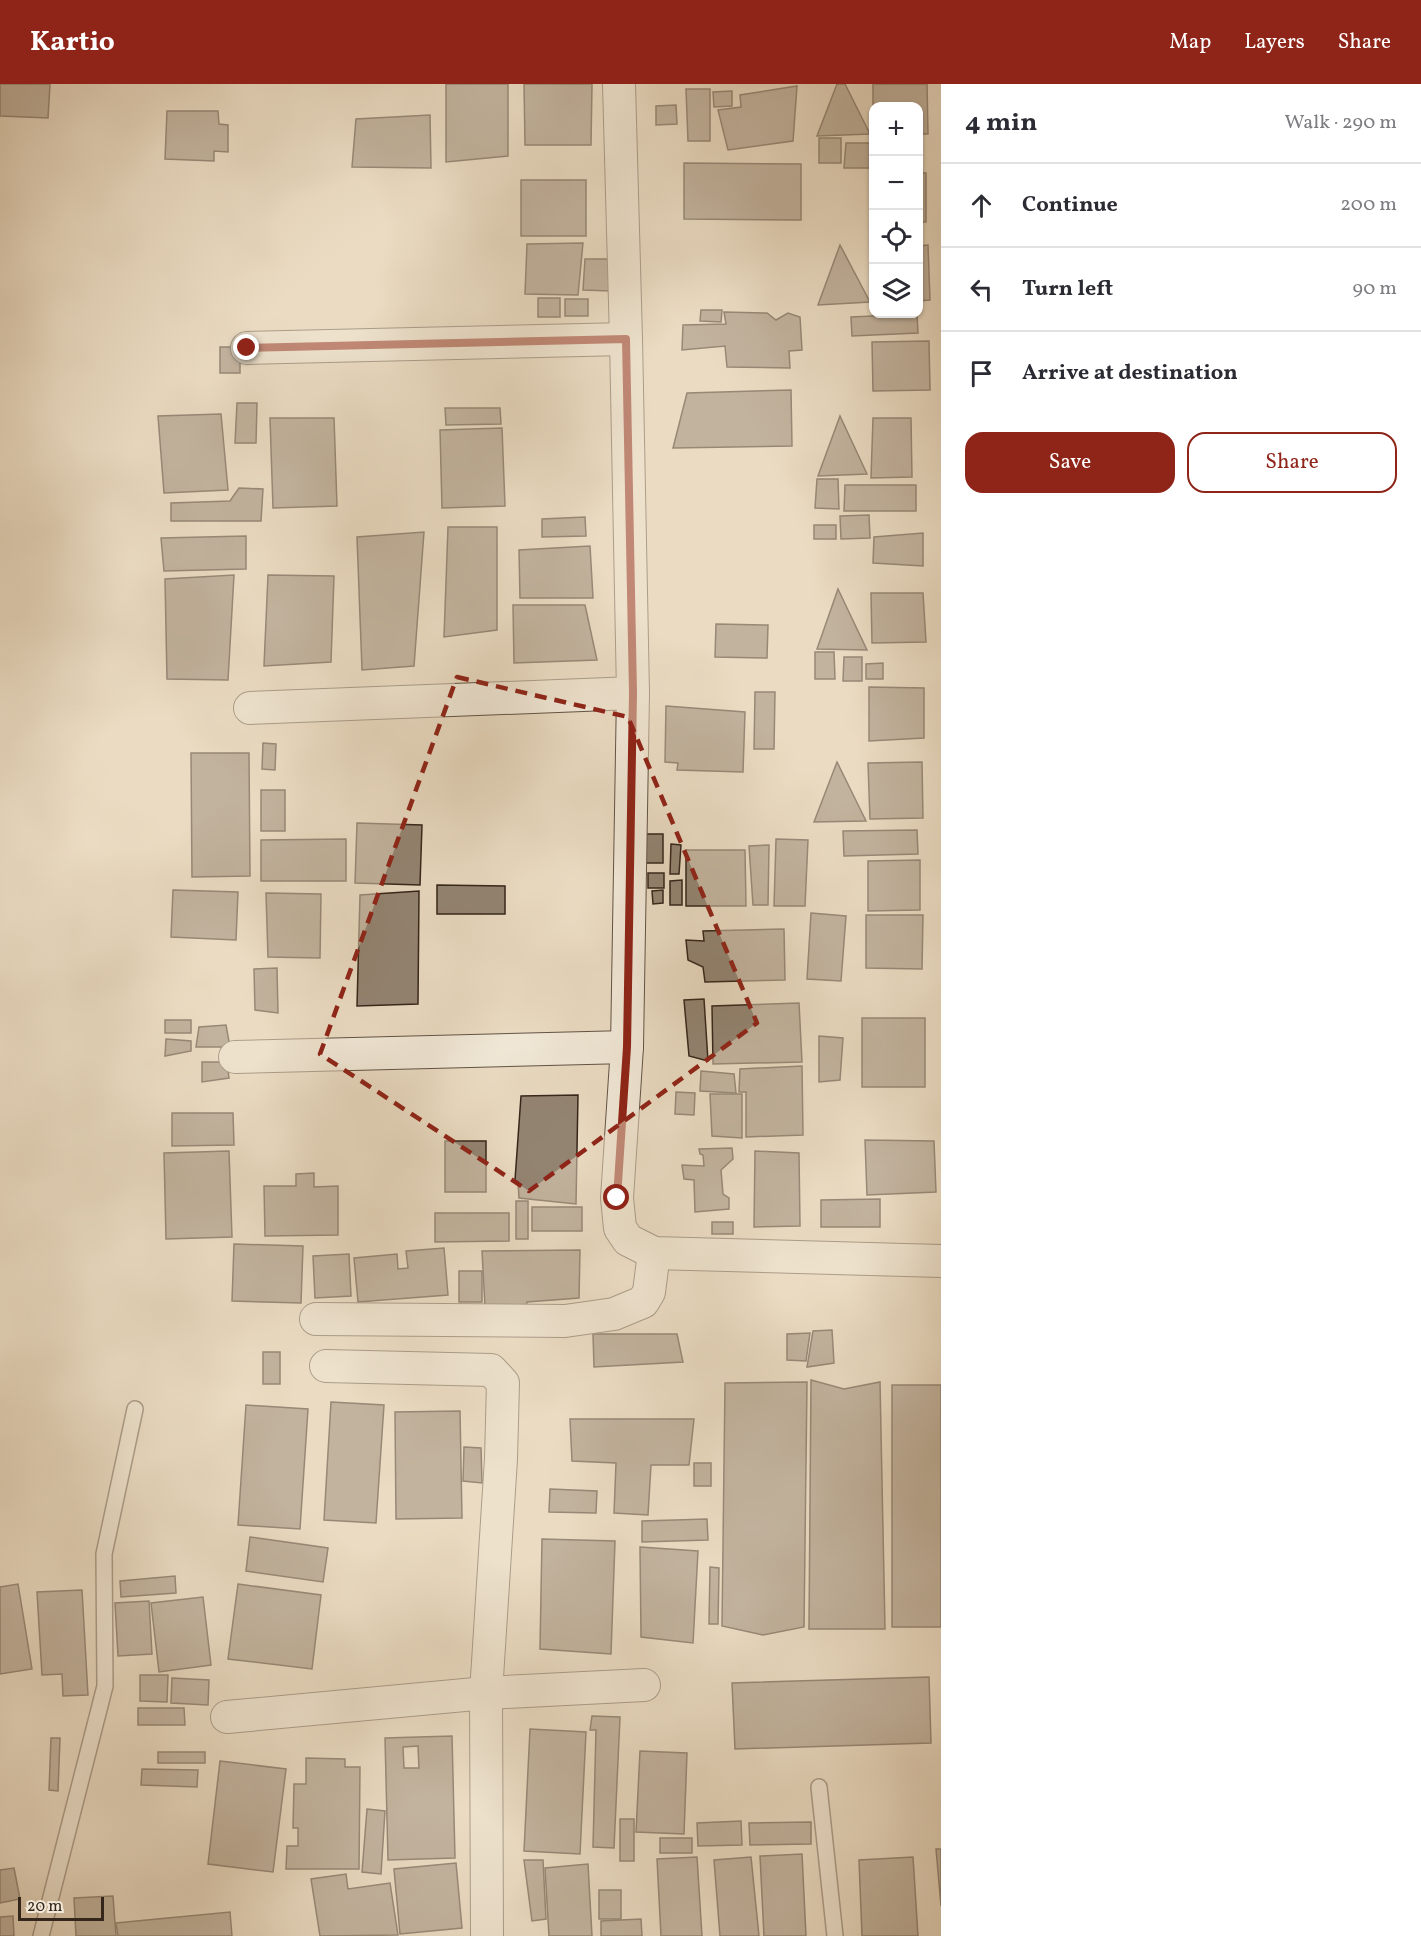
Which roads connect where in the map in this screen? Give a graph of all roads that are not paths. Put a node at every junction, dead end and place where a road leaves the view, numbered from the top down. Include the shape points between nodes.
1 (618, 84) edge
2 (626, 339) junction
3 (247, 348) dead end
4 (633, 693) junction
5 (250, 708) dead end
6 (627, 1047) junction
7 (235, 1057) dead end
8 (654, 1253) junction
9 (941, 1261) edge
10 (316, 1318) dead end
11 (326, 1366) dead end
12 (135, 1409) dead end
13 (644, 1685) dead end
14 (486, 1693) junction
15 (227, 1718) dead end
16 (819, 1787) dead end
17 (41, 1936) edge
18 (487, 1936) edge
19 (835, 1936) edge

1 - 2 street
2 - 3 street
2 - 4 street
4 - 5 street
4 - 6 street
6 - 7 street
6 - 8 street via 617,1198 620,1228 628,1240
8 - 9 street
8 - 10 street via 649,1292 643,1302 614,1314 565,1321
11 - 14 street via 491,1370 503,1383
12 - 17 lane via 105,1554 105,1686
13 - 14 street
14 - 15 street
14 - 18 street
16 - 19 lane

